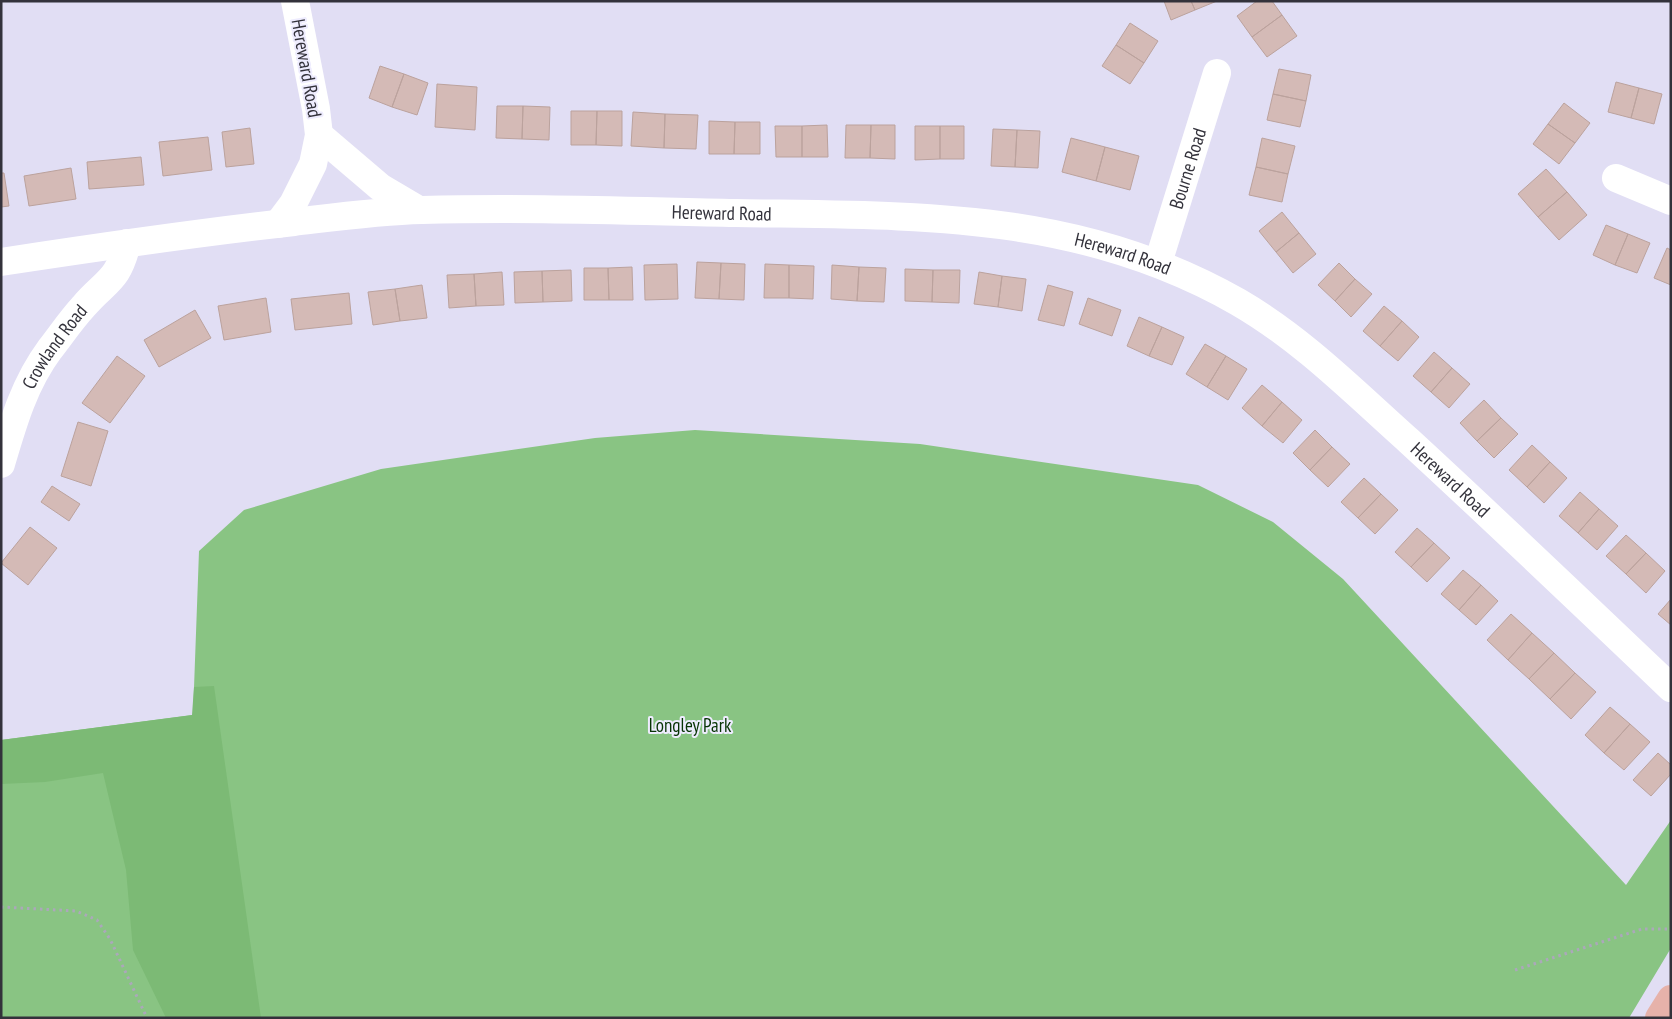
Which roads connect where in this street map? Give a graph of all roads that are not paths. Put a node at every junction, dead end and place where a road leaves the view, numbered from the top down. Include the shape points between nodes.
1 (295, 1) edge
2 (1217, 73) dead end
3 (318, 136) junction
4 (1616, 178) dead end
5 (1671, 201) edge
6 (419, 210) junction
7 (278, 224) junction
8 (127, 243) junction
9 (1, 262) edge
10 (1158, 263) junction
11 (1, 464) edge
12 (1671, 688) edge
13 (1671, 999) edge
14 (1659, 1018) edge

1 - 3 street, Hereward Road via 316,109
2 - 10 street, Bourne Road
3 - 6 street, Hereward Road via 380,186
3 - 7 street, Hereward Road via 313,164 293,204
4 - 5 street
6 - 7 street, Hereward Road
6 - 10 street, Hereward Road via 940,218 1034,228 1090,240
7 - 8 street
8 - 9 street
8 - 11 street, Crowland Road via 113,280 84,305 28,383
10 - 12 street, Hereward Road via 1279,327 1510,534
13 - 14 main road

